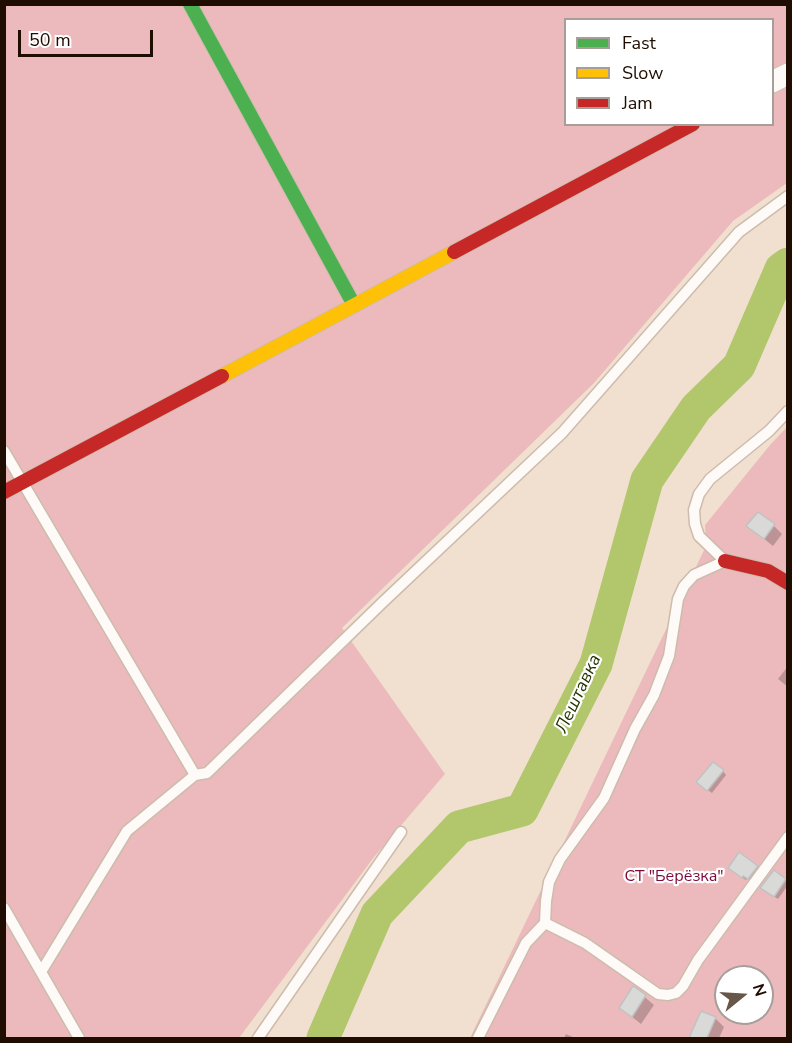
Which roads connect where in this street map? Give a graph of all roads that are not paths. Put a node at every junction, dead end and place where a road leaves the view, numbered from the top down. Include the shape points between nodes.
1 (190, 4) edge
2 (788, 74) edge
3 (774, 81) edge
4 (689, 126) edge
5 (788, 196) edge
6 (354, 305) junction
7 (788, 411) edge
8 (4, 451) edge
9 (22, 482) junction
10 (4, 492) edge
11 (725, 561) junction
12 (788, 583) edge
13 (195, 775) junction
14 (401, 832) dead end
15 (788, 837) edge
16 (4, 908) edge
17 (545, 923) junction
18 (40, 972) junction
19 (79, 1038) edge
20 (258, 1038) edge
21 (478, 1038) edge

1 - 6 street
2 - 3 street
4 - 6 street
5 - 13 lane via 739,232 562,433 207,773
6 - 9 street
7 - 11 lane via 710,479 699,494 694,524 699,536
8 - 9 lane
9 - 10 street
9 - 13 lane
11 - 12 street via 768,571
11 - 17 lane via 694,575 684,586 678,599 669,656 654,695 634,729 604,798 560,859 549,882
13 - 18 lane via 127,831
14 - 20 lane
15 - 17 lane via 676,993 658,994 585,943
16 - 18 lane
17 - 21 lane via 526,943
18 - 19 lane

